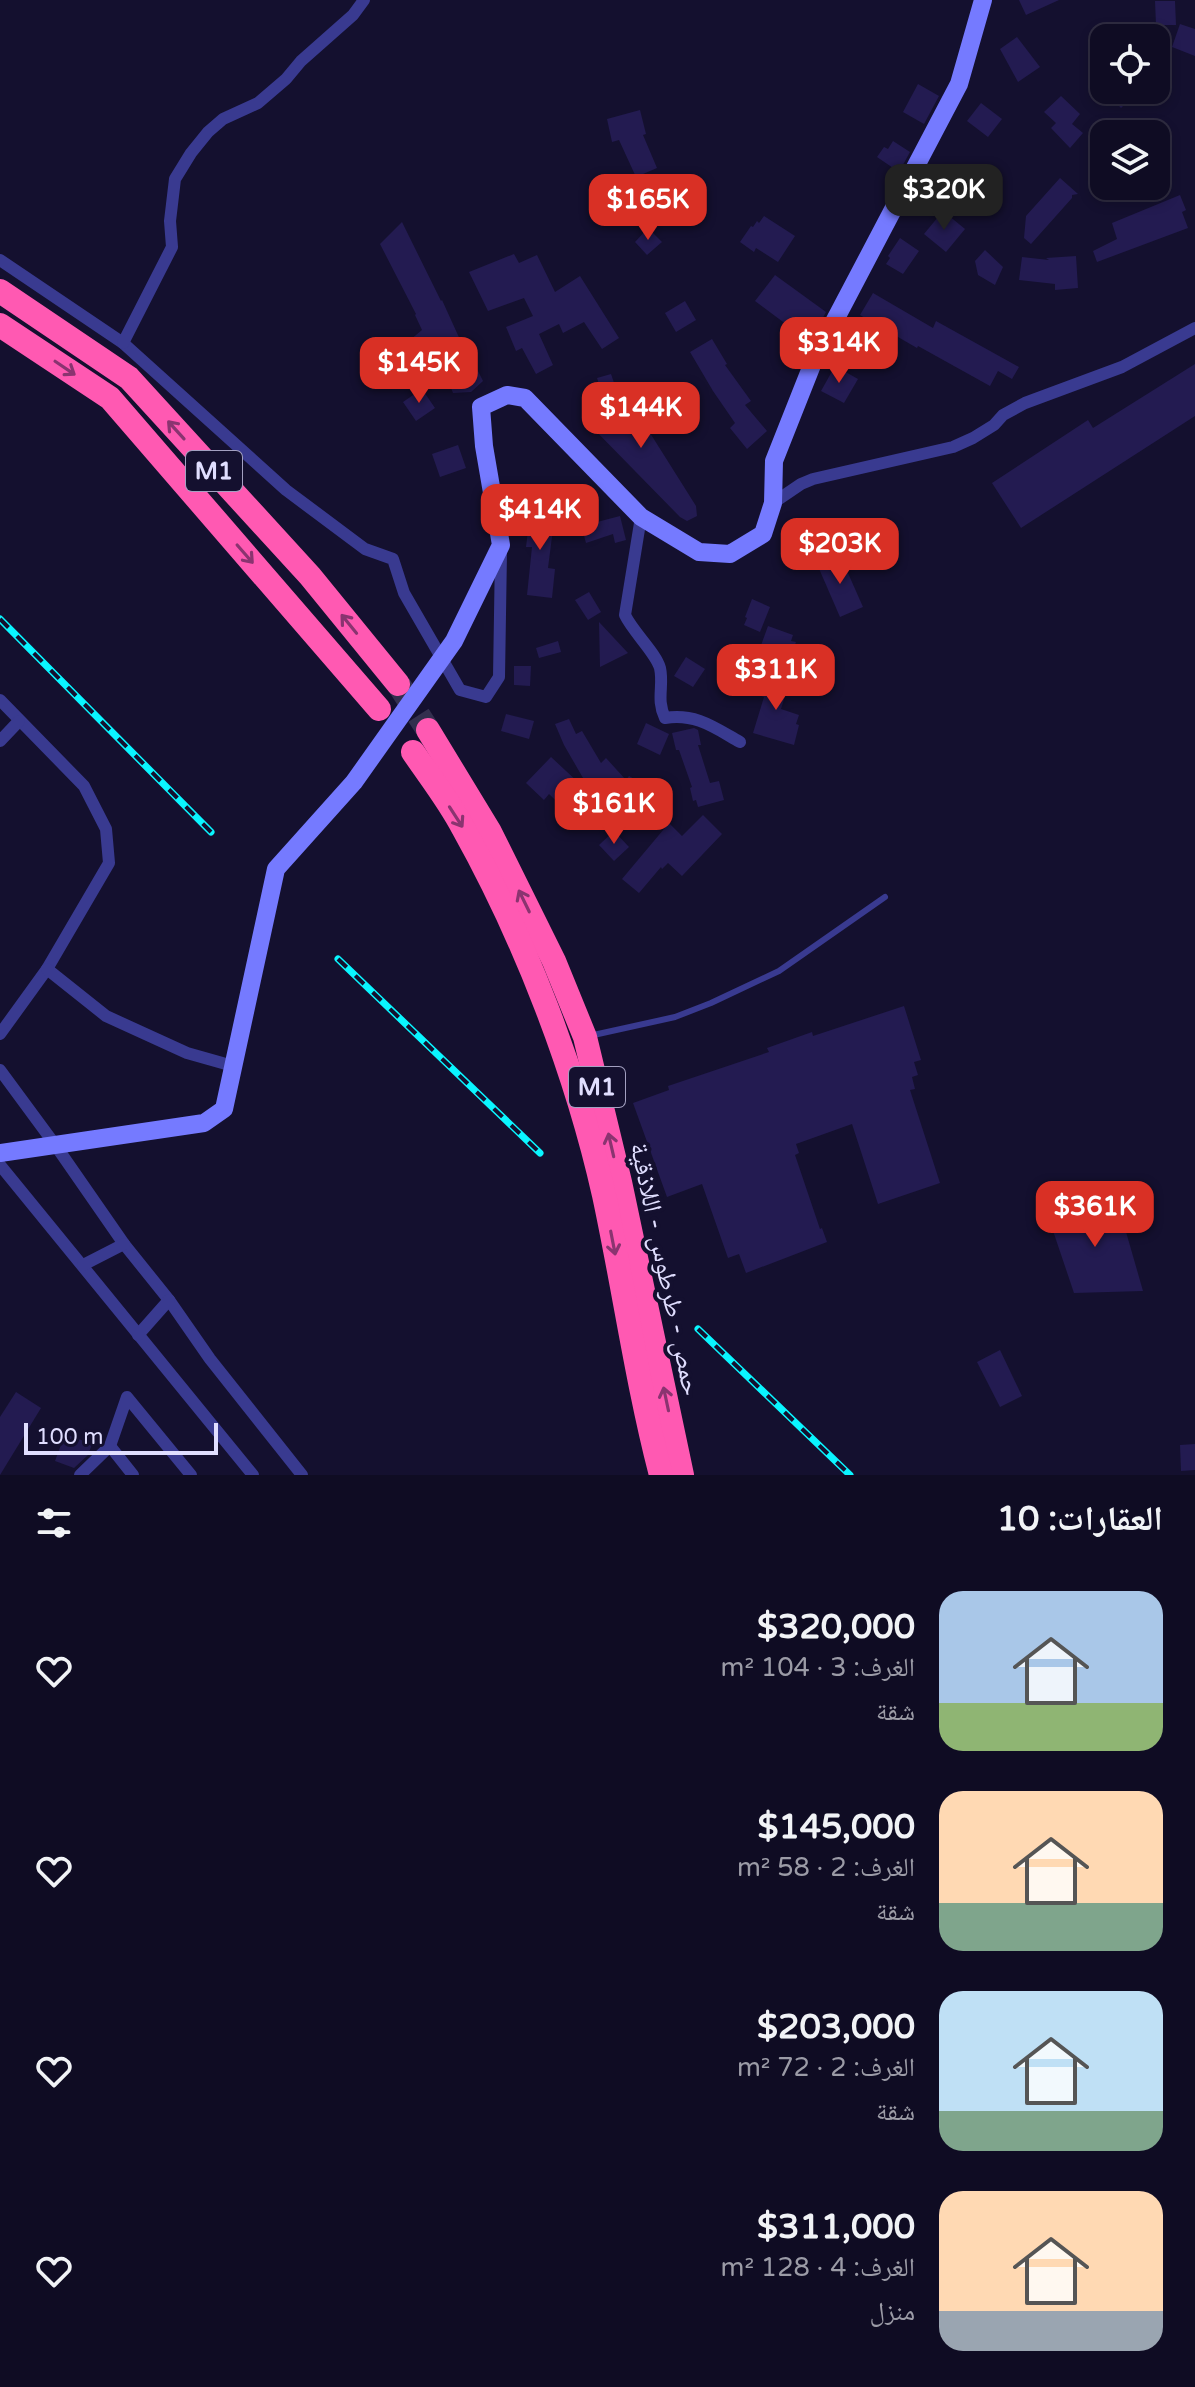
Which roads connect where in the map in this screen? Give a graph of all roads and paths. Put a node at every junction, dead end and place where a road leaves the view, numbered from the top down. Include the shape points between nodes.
1 (364, 0) edge
2 (983, 0) edge
3 (0, 260) edge
4 (0, 291) edge
5 (0, 325) edge
6 (1195, 328) edge
7 (123, 343) junction
8 (773, 503) junction
9 (641, 517) junction
10 (501, 545) junction
11 (398, 684) tunnel mouth
12 (0, 700) edge
13 (379, 709) dead end
14 (19, 721) junction
15 (428, 730) tunnel mouth
16 (0, 741) edge
17 (740, 742) dead end
18 (413, 752) tunnel mouth
19 (885, 897) dead end
20 (47, 969) junction
21 (0, 1034) edge
22 (585, 1037) junction
23 (233, 1066) junction
24 (0, 1070) edge
25 (56, 1146) junction
26 (0, 1153) edge
27 (0, 1165) edge
28 (124, 1244) junction
29 (83, 1265) junction
30 (169, 1300) junction
31 (138, 1335) junction
32 (110, 1446) junction
33 (80, 1475) edge
34 (133, 1475) edge
35 (191, 1475) edge
36 (253, 1475) edge
37 (302, 1475) edge
38 (661, 1475) edge
39 (682, 1475) edge

1 - 7 street via 286,79 258,103 223,119 191,153 175,179 172,247
2 - 8 main road via 959,84 814,360 774,461
3 - 7 street
11 -> 4 highway, M1 via 310,576 129,378
5 -> 13 highway, M1 via 110,398
6 - 8 street via 1122,367 1025,403 953,447 813,479
7 - 10 street via 286,490 365,549 393,559 404,593 460,690 486,697 499,677
8 - 9 main road via 763,534 730,554 699,552
9 - 10 main road via 525,398 507,395 481,407
9 - 17 street via 625,615 660,667 660,708 665,718 682,715 702,721
10 - 23 main road via 454,641 354,782 276,869
12 - 14 street
14 - 16 street
14 - 20 street via 84,786 106,829 109,863
22 -> 15 highway, حمص - طرطوس - اللاذقية / M1 via 490,832
18 -> 38 highway, حمص - طرطوس - اللاذقية / M1 via 462,826 519,938 577,1094
19 - 22 lane via 779,971 711,1003 675,1017
20 - 21 street
20 - 23 street via 106,1016 187,1053
39 -> 22 highway, حمص - طرطوس - اللاذقية / M1
23 - 25 main road via 224,1109 204,1123
24 - 25 street
25 - 26 main road
25 - 28 street
27 - 29 street
28 - 29 street
28 - 30 street
29 - 31 street
30 - 31 street
30 - 37 street
31 - 36 street
32 - 33 street
32 - 34 street
32 - 35 street via 127,1397

